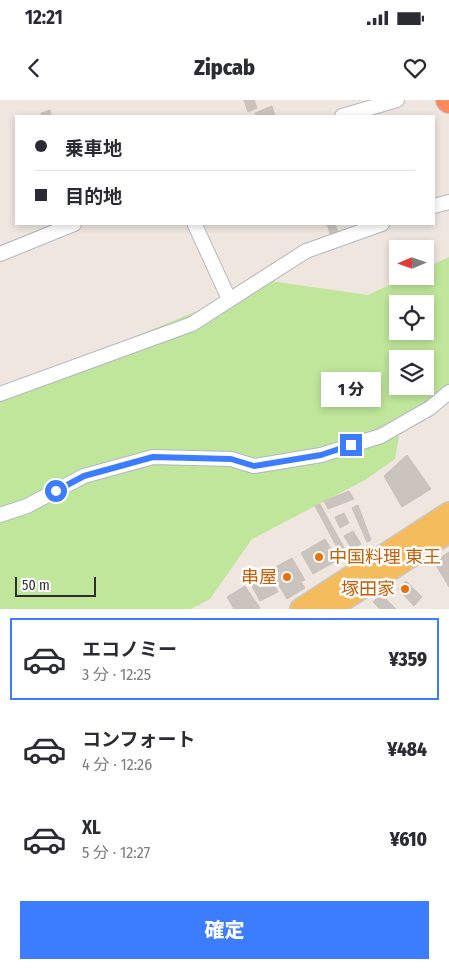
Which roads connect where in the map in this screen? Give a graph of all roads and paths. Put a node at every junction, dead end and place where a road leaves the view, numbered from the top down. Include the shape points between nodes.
1 (397, 100) edge
2 (345, 115) edge
3 (449, 202) edge
4 (435, 206) edge
5 (72, 225) edge
6 (196, 225) edge
7 (379, 225) edge
8 (0, 254) edge
9 (229, 299) junction
10 (449, 392) edge
11 (0, 394) edge
12 (449, 513) edge
13 (0, 515) edge
14 (449, 532) edge
15 (301, 609) edge
16 (329, 609) edge

1 - 2 street
3 - 4 street
5 - 8 street
6 - 9 street
7 - 9 street via 306,251
9 - 11 street via 192,324
10 - 13 street via 430,408 381,436 321,455 254,466 231,459 153,457 84,476 27,506
12 - 15 main road
14 - 16 main road

